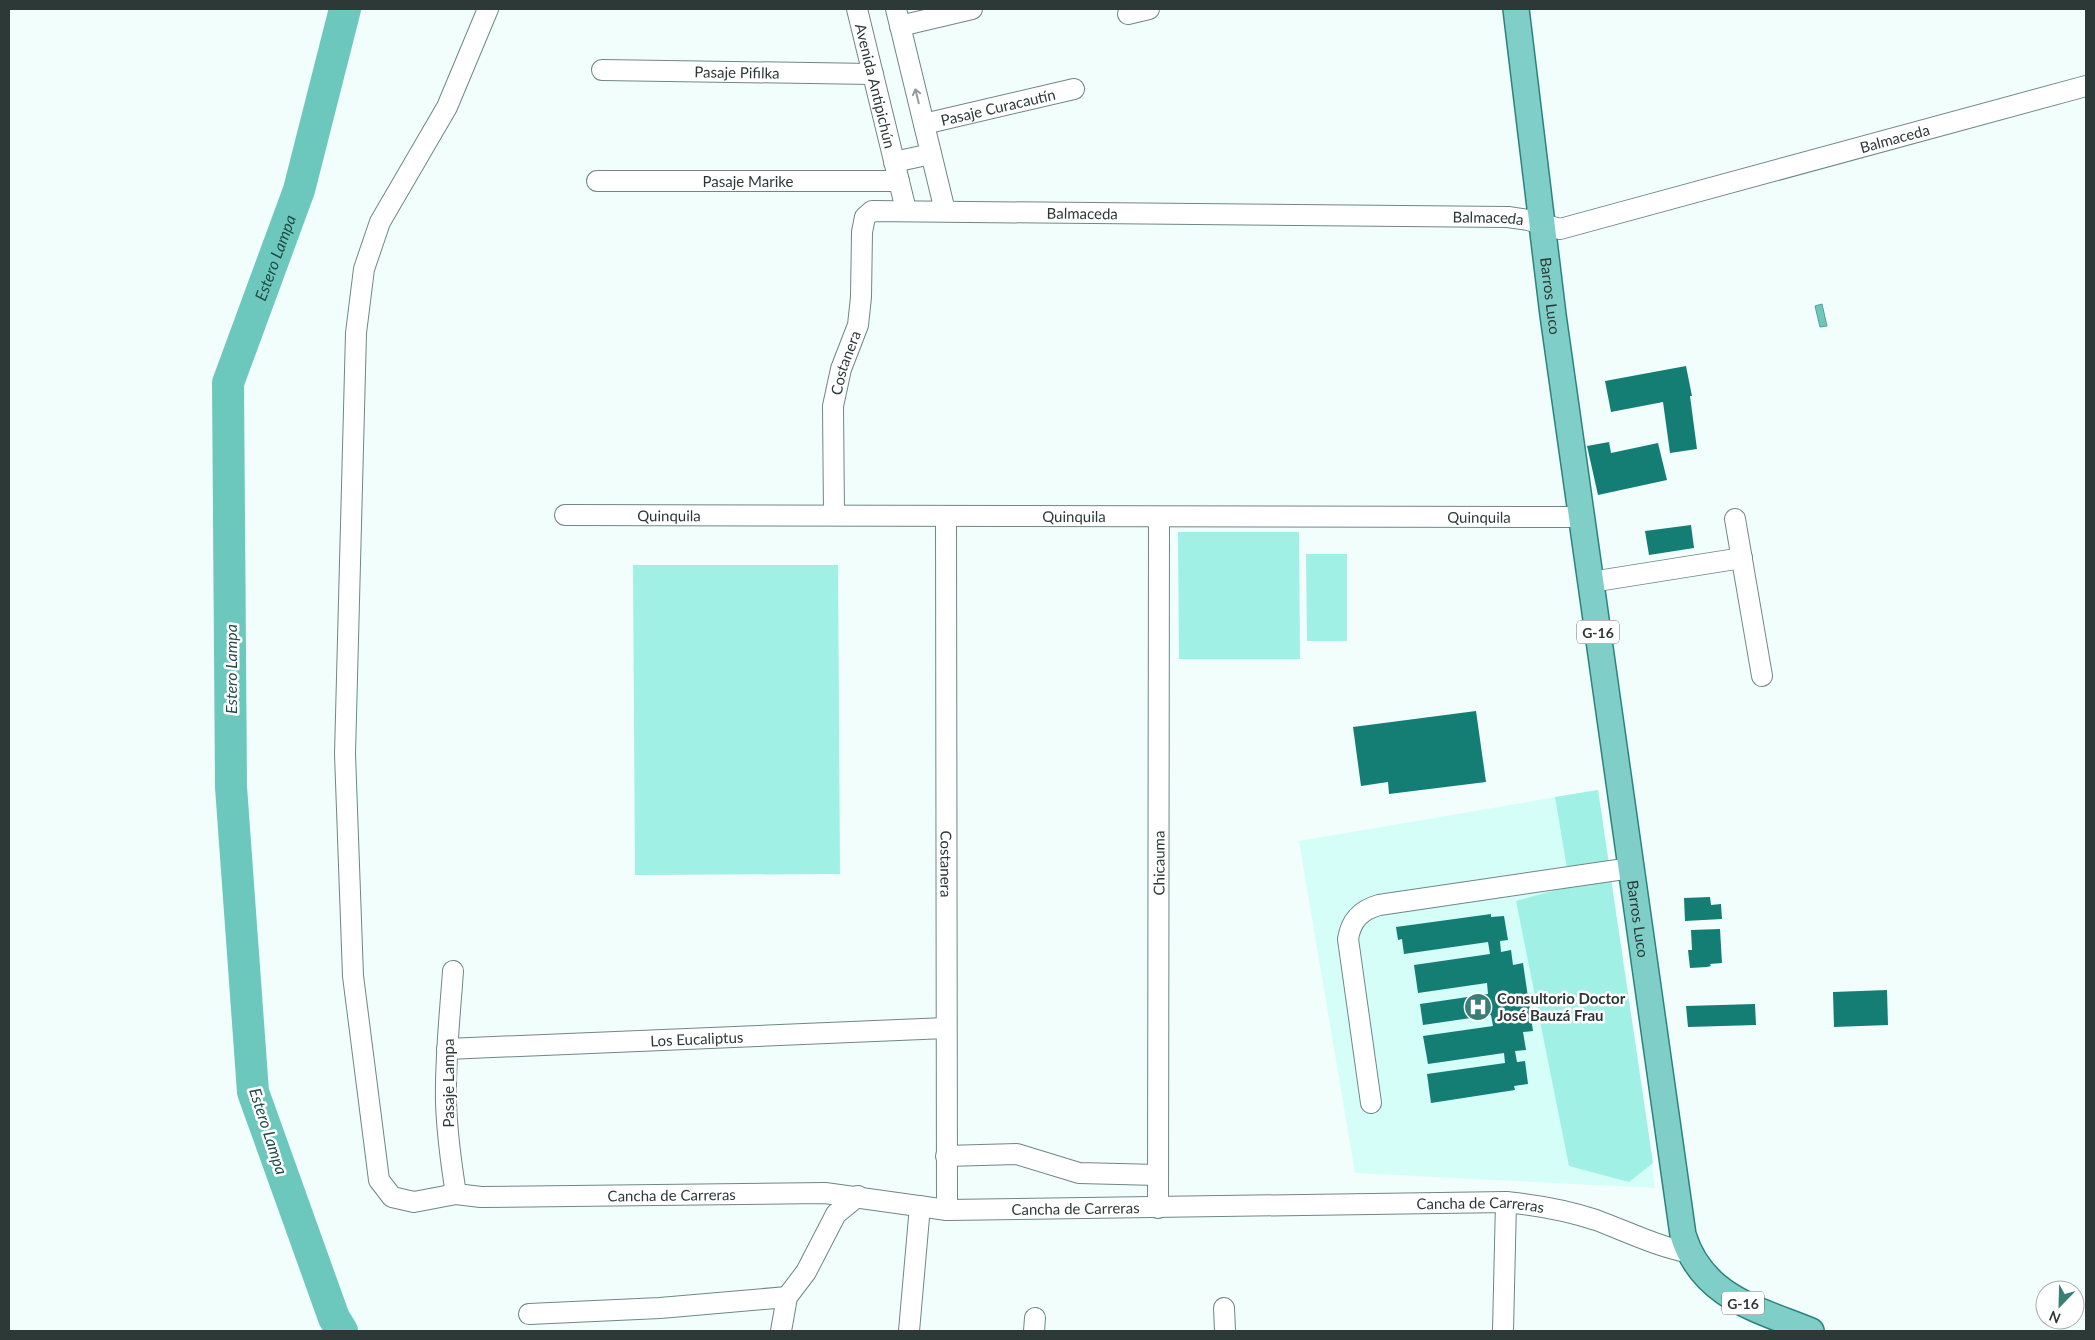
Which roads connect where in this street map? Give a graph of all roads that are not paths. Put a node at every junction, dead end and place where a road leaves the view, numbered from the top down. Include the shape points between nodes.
1 (488, 9) edge
2 (857, 9) edge
3 (972, 9) edge
4 (1149, 9) edge
5 (1516, 9) edge
6 (1128, 14) dead end
7 (898, 17) edge
8 (602, 70) dead end
9 (873, 74) junction
10 (2086, 86) edge
11 (1074, 89) dead end
12 (924, 124) junction
13 (931, 154) junction
14 (896, 171) junction
15 (597, 181) dead end
16 (906, 210) junction
17 (945, 211) junction
18 (869, 213) joint
19 (1542, 224) junction
20 (565, 515) dead end
21 (834, 515) junction
22 (946, 516) junction
23 (1159, 518) junction
24 (1582, 518) junction
25 (1735, 519) dead end
26 (1742, 558) junction
27 (1591, 582) junction
28 (1762, 676) dead end
29 (1631, 868) junction
30 (453, 971) dead end
31 (946, 1028) junction
32 (447, 1049) junction
33 (1371, 1103) dead end
34 (946, 1156) junction
35 (1158, 1175) junction
36 (456, 1194) junction
37 (858, 1196) junction
38 (1506, 1202) junction
39 (920, 1206) junction
40 (1158, 1208) junction
41 (947, 1210) junction
42 (1690, 1253) junction
43 (787, 1297) junction
44 (1224, 1308) dead end
45 (529, 1314) dead end
46 (781, 1331) edge
47 (909, 1331) edge
48 (1225, 1331) edge
49 (1503, 1331) edge
50 (1811, 1331) edge

1 - 36 street, Cancha de Carreras via 447,107 380,222 364,269 356,333 345,754 353,976 379,1180 398,1200 414,1202
2 - 9 street, Avenida Antipichún
3 - 7 street
4 - 6 street
5 - 19 main road, Barros Luco / G-16
12 -> 7 street
8 - 9 street, Pasaje Pifilka
9 - 14 street, Avenida Antipichún
10 - 19 street, Balmaceda via 1566,228
11 - 12 street, Pasaje Curacautín
12 - 13 street
13 - 14 street, Avenida Antipichún
13 - 17 street
14 - 15 street, Pasaje Marike
14 - 16 street, Avenida Antipichún
16 - 17 street, Balmaceda
16 - 18 street, Balmaceda
17 - 19 street, Balmaceda via 1508,217
18 - 21 street, Costanera via 862,232 858,325 841,369 833,406
19 - 24 main road, Barros Luco / G-16
20 - 21 street, Quinquila
21 - 22 street, Quinquila
22 - 23 street, Quinquila
22 - 31 street, Costanera
23 - 24 street, Quinquila
23 - 35 street, Chicauma
24 - 27 main road, Barros Luco / G-16
25 - 26 street
26 - 27 street
26 - 28 street
27 - 29 main road, Barros Luco / G-16
29 - 33 street via 1379,905 1362,912 1352,925 1348,939
29 - 42 main road, Barros Luco / G-16 via 1682,1230
30 - 32 street, Pasaje Lampa
31 - 32 street, Los Eucaliptus
31 - 34 street, Costanera
32 - 36 street, Pasaje Lampa via 448,1141
34 - 35 street via 1018,1154 1079,1173
34 - 41 street, Costanera
35 - 40 street, Chicauma
36 - 37 street, Cancha de Carreras via 481,1197 803,1192
37 - 39 street, Cancha de Carreras
37 - 43 street via 836,1214 806,1272
38 - 40 street, Cancha de Carreras
38 - 42 street, Cancha de Carreras via 1570,1212 1654,1244
38 - 49 street
39 - 41 street, Cancha de Carreras
39 - 47 street
40 - 41 street, Cancha de Carreras
42 - 50 main road, G-16 via 1702,1273 1725,1293
43 - 45 street via 660,1308
43 - 46 street
44 - 48 street

